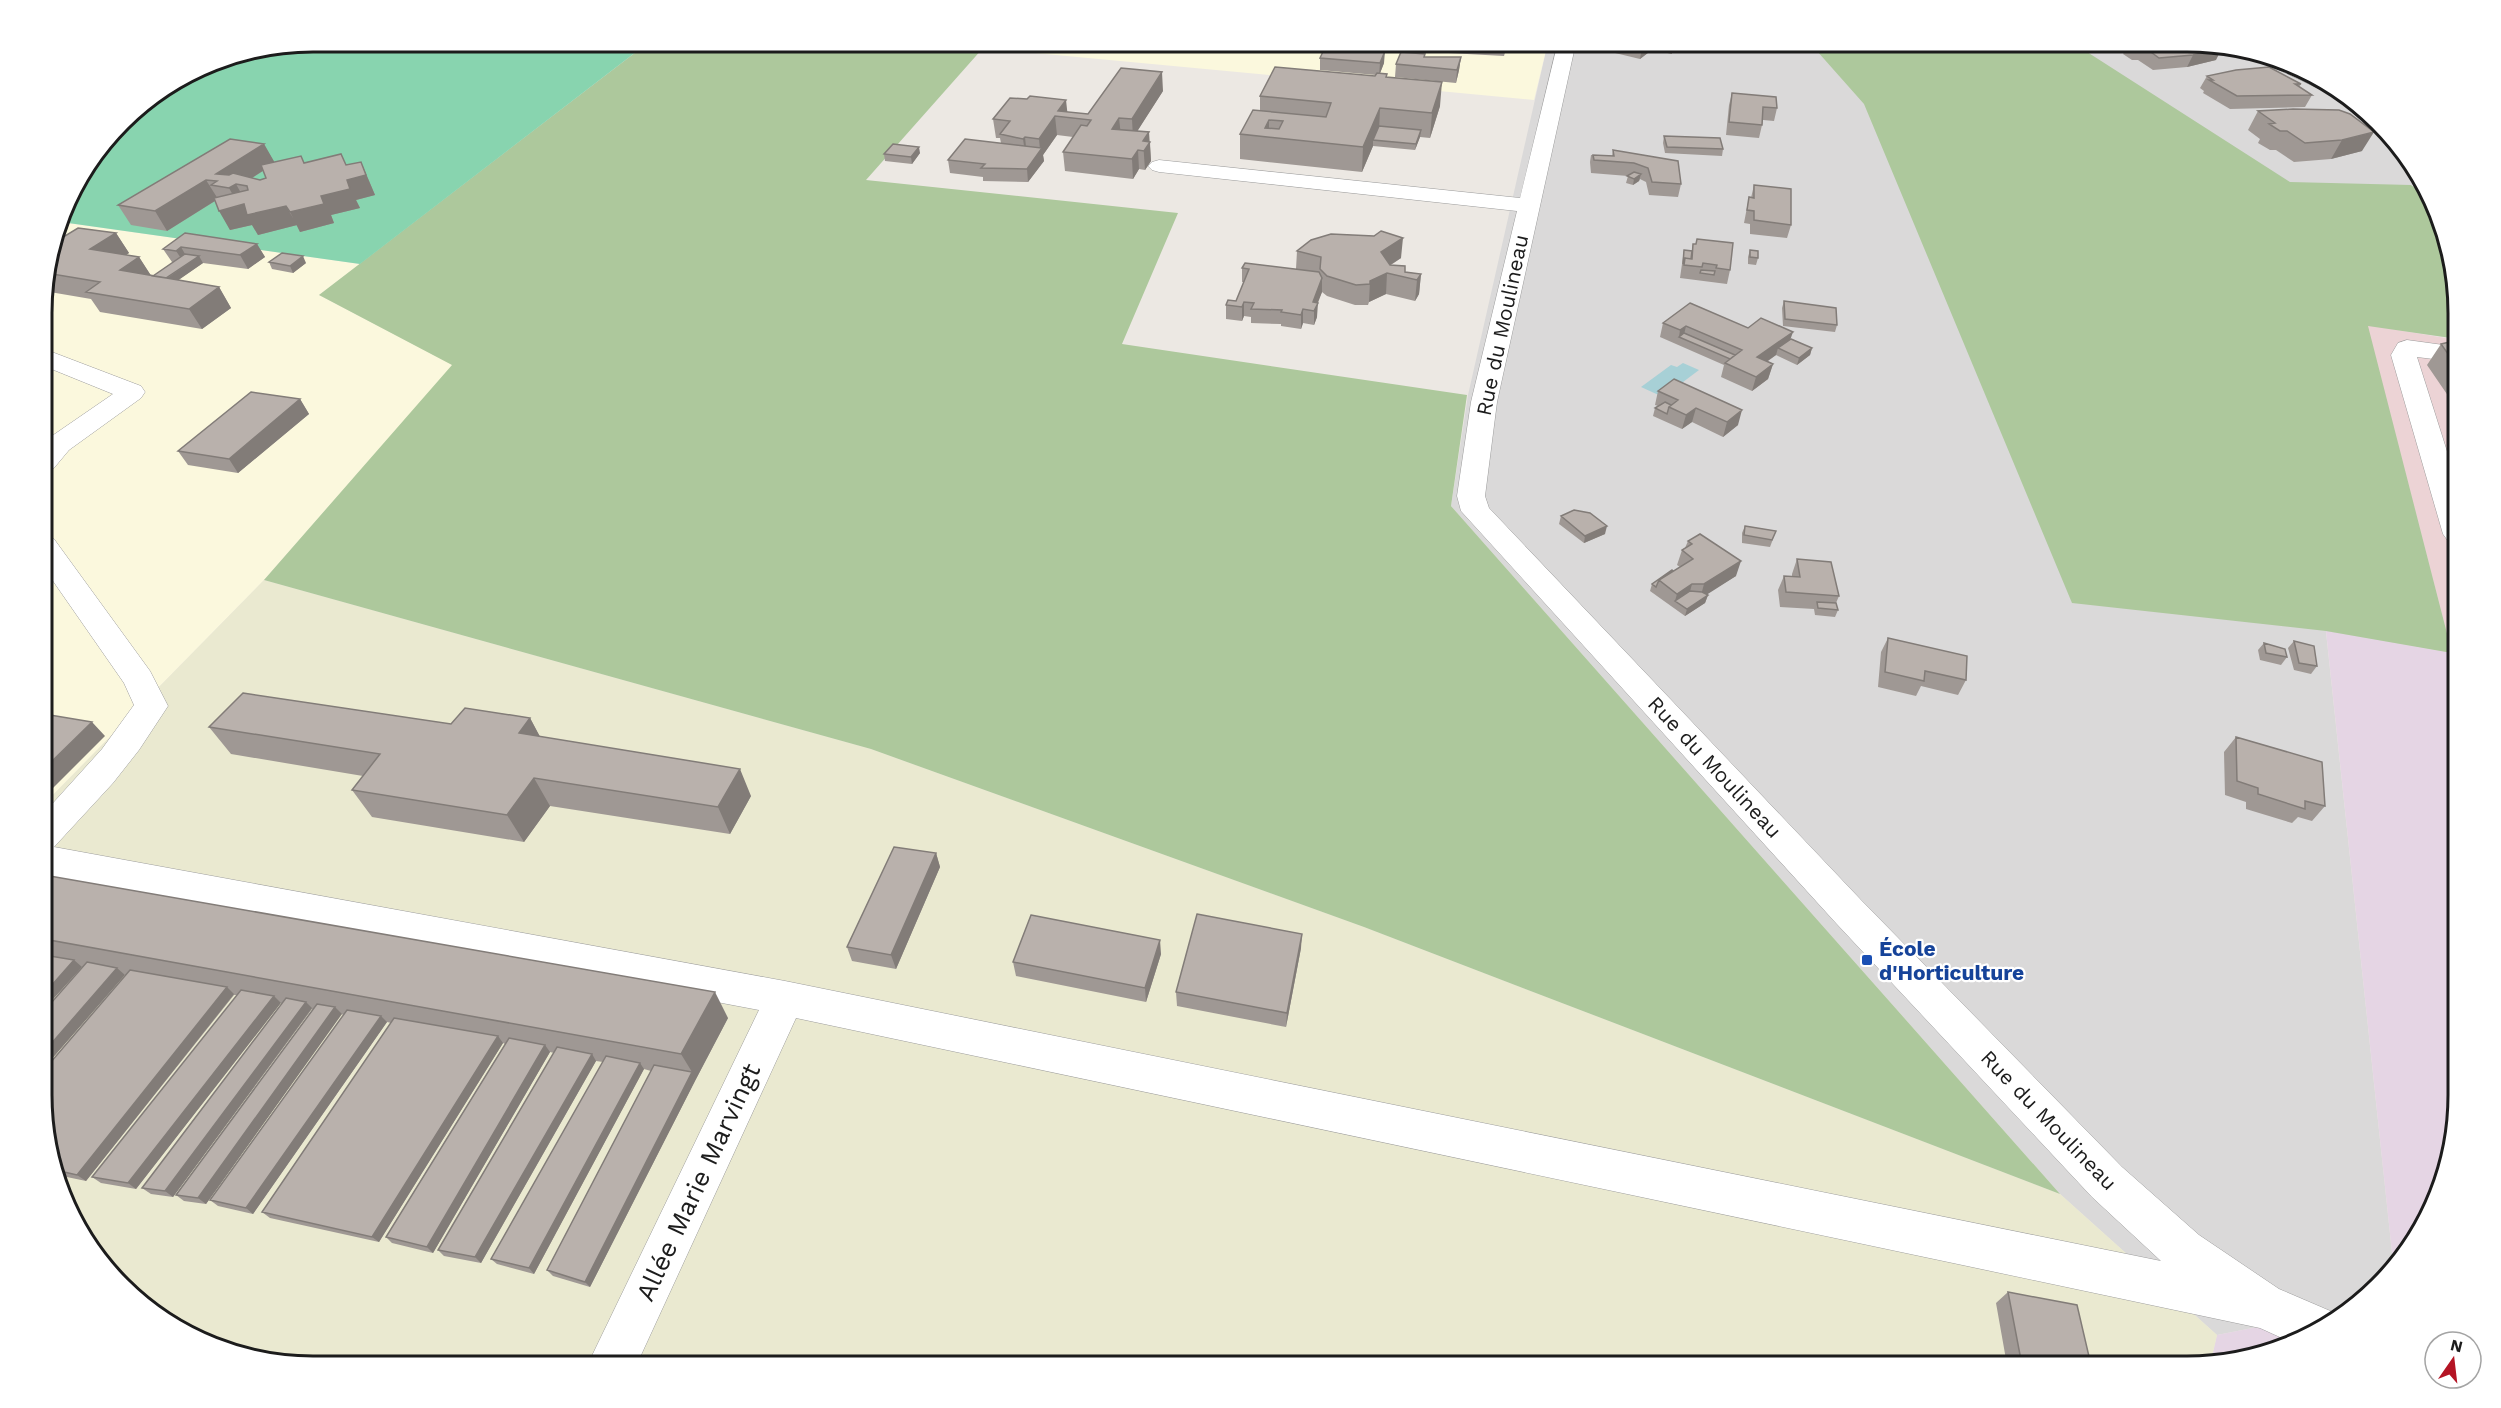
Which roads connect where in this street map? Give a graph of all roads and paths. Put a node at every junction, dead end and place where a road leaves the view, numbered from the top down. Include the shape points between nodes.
1 (1565, 52) edge
2 (1159, 166) dead end
3 (1529, 206) junction
4 (2448, 353) edge
5 (52, 360) edge
6 (52, 452) edge
7 (2448, 486) edge
8 (52, 557) edge
9 (52, 828) edge
10 (52, 861) edge
11 (785, 998) junction
12 (2263, 1305) junction
13 (2309, 1326) edge
14 (615, 1356) edge

1 - 3 street, Rue du Moulineau
2 - 3 street
3 - 12 street, Rue du Moulineau via 1484,402 1471,496 1475,511 2107,1182 2183,1251
4 - 7 street via 2407,348 2404,355
5 - 6 street via 132,392
8 - 9 street via 140,679 151,706 94,785
10 - 11 street
11 - 12 street
11 - 14 street, Allée Marie Marvingt
12 - 13 street, Rue du Moulineau

